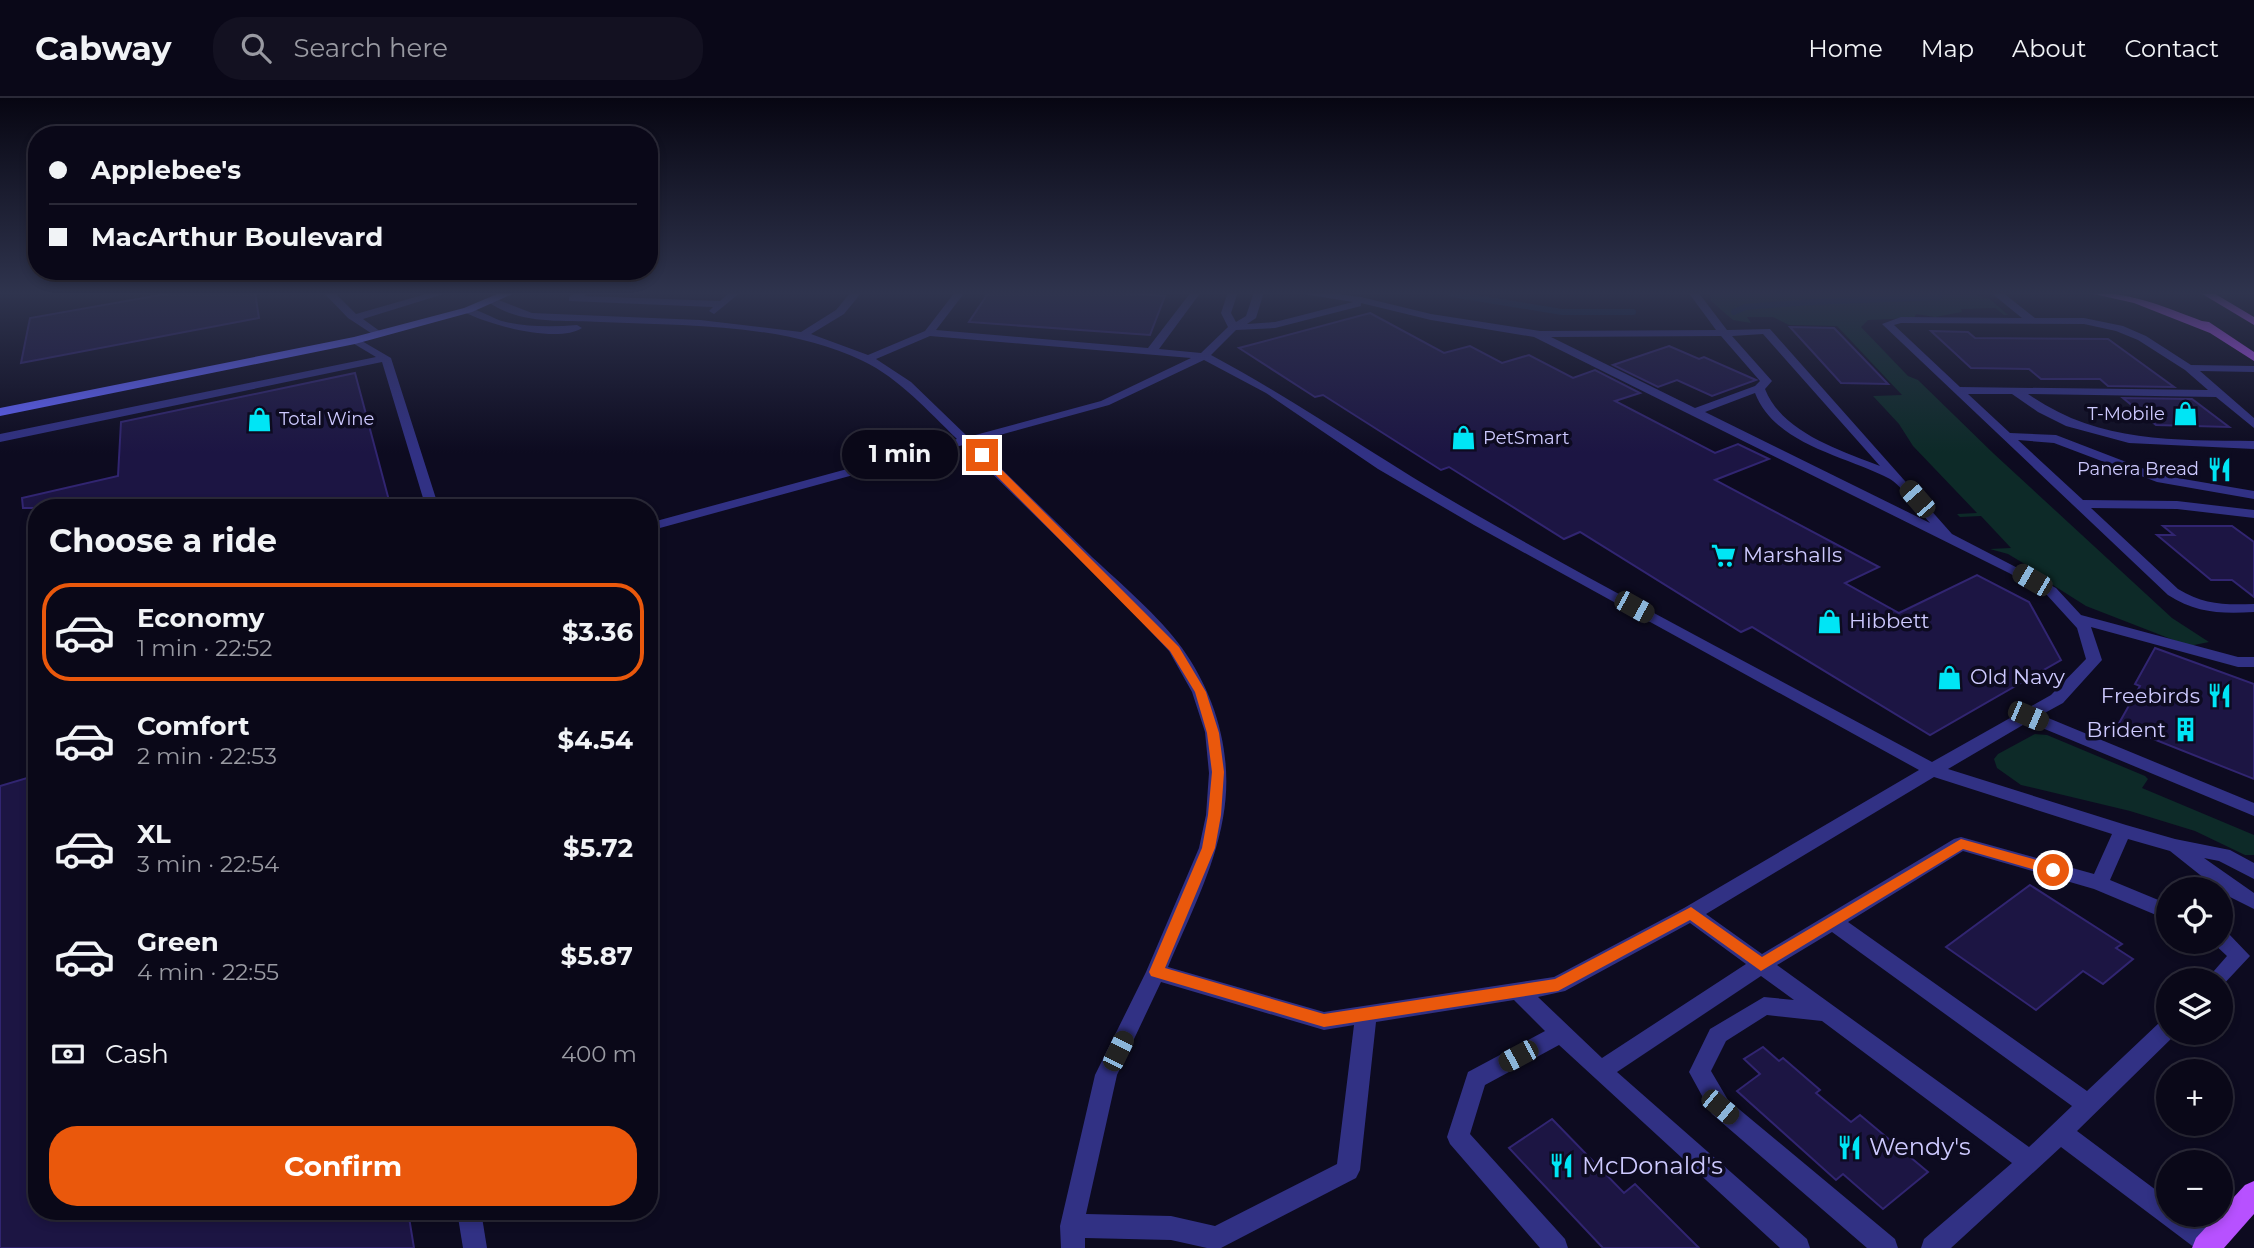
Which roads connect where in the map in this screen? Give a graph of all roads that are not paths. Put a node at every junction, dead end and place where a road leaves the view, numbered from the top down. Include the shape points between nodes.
1 (327, 346) edge
2 (365, 346) edge
3 (832, 346) edge
4 (899, 346) edge
5 (1077, 346) edge
6 (1156, 346) edge
7 (1215, 346) edge
8 (1561, 346) edge
9 (1736, 346) edge
10 (1779, 346) edge
11 (1910, 346) edge
12 (2154, 346) edge
13 (2237, 346) edge
14 (1151, 352) junction
15 (1204, 356) junction
16 (2254, 357) edge
17 (386, 358) junction
18 (868, 359) junction
19 (2189, 368) junction
20 (2254, 369) edge
21 (1759, 388) junction
22 (1956, 390) junction
23 (2015, 391) junction
24 (2220, 394) junction
25 (0, 412) edge
26 (1695, 412) junction
27 (2254, 424) edge
28 (2006, 436) junction
29 (0, 438) edge
30 (967, 441) junction
31 (2254, 445) edge
32 (1900, 480) junction
33 (2254, 495) edge
34 (430, 499) edge
35 (2079, 504) junction
36 (2254, 514) edge
37 (658, 525) edge
38 (1952, 540) junction
39 (2254, 608) edge
40 (2076, 618) junction
41 (2254, 662) edge
42 (2028, 716) junction
43 (1932, 770) junction
44 (2254, 810) edge
45 (2123, 831) junction
46 (2175, 846) junction
47 (2254, 872) edge
48 (2099, 883) junction
49 (2254, 902) edge
50 (2156, 907) edge
51 (1691, 913) junction
52 (1832, 922) junction
53 (2233, 950) edge
54 (1761, 965) junction
55 (2228, 968) edge
56 (1156, 972) junction
57 (1518, 991) junction
58 (1826, 1012) junction
59 (1366, 1014) junction
60 (1561, 1033) junction
61 (2156, 1040) edge
62 (1600, 1072) junction
63 (2090, 1106) junction
64 (2061, 1133) junction
65 (2030, 1163) junction
66 (2254, 1194) edge
67 (2156, 1204) edge
68 (470, 1220) edge
69 (2185, 1227) edge
70 (1073, 1237) edge
71 (1214, 1243) edge
72 (2208, 1246) edge
73 (475, 1248) edge
74 (1556, 1248) edge
75 (1798, 1248) edge
76 (1886, 1248) edge
77 (1933, 1248) edge

1 - 25 street
2 - 17 lane
3 - 18 lane
4 - 18 lane
5 - 14 lane
6 - 14 lane
7 - 15 lane
8 - 26 lane
9 - 21 lane via 1766,381
10 - 32 lane
11 - 22 lane
12 - 19 lane
13 - 16 main road
14 - 15 lane
15 - 30 lane via 1105,402
15 - 43 lane via 1270,391 1458,510
17 - 29 lane
17 - 34 lane
18 - 30 lane via 908,384
19 - 20 lane
19 - 24 lane
21 - 26 lane
21 - 32 lane via 1760,400 1795,433
22 - 23 lane
22 - 28 lane
23 - 24 lane
23 - 31 lane via 2067,424 2111,438
24 - 27 lane
26 - 38 lane
28 - 33 lane via 2056,439 2157,478
28 - 35 lane
30 - 37 lane
30 - 56 lane via 1175,649 1200,692 1213,733 1218,772 1215,815 1208,848
32 - 38 lane
35 - 36 lane via 2177,505
35 - 39 lane via 2192,605
38 - 40 lane via 2051,591
40 - 41 lane via 2238,662
40 - 42 lane via 2084,627 2094,660 2057,699
42 - 43 lane
42 - 44 lane
43 - 45 lane
43 - 51 lane
45 - 46 lane
45 - 48 lane
46 - 47 lane via 2223,855
46 - 49 lane
48 - 50 lane
48 - 52 lane via 1961,844
51 - 54 lane
51 - 57 lane via 1558,985
52 - 54 lane
52 - 63 lane
53 - 55 lane via 2240,956
54 - 58 lane
54 - 62 lane
56 - 59 lane via 1324,1021
56 - 70 lane via 1106,1074
57 - 59 lane
57 - 60 lane
58 - 65 lane
58 - 76 lane via 1764,1006 1718,1035 1700,1072 1720,1107
59 - 71 lane via 1349,1170
60 - 62 lane
60 - 74 lane via 1476,1079 1458,1137
61 - 63 lane
62 - 75 lane
63 - 64 lane
64 - 65 lane
64 - 67 lane
65 - 77 lane
66 - 72 main road
68 - 73 lane
69 - 72 lane
70 - 71 lane via 1171,1228

